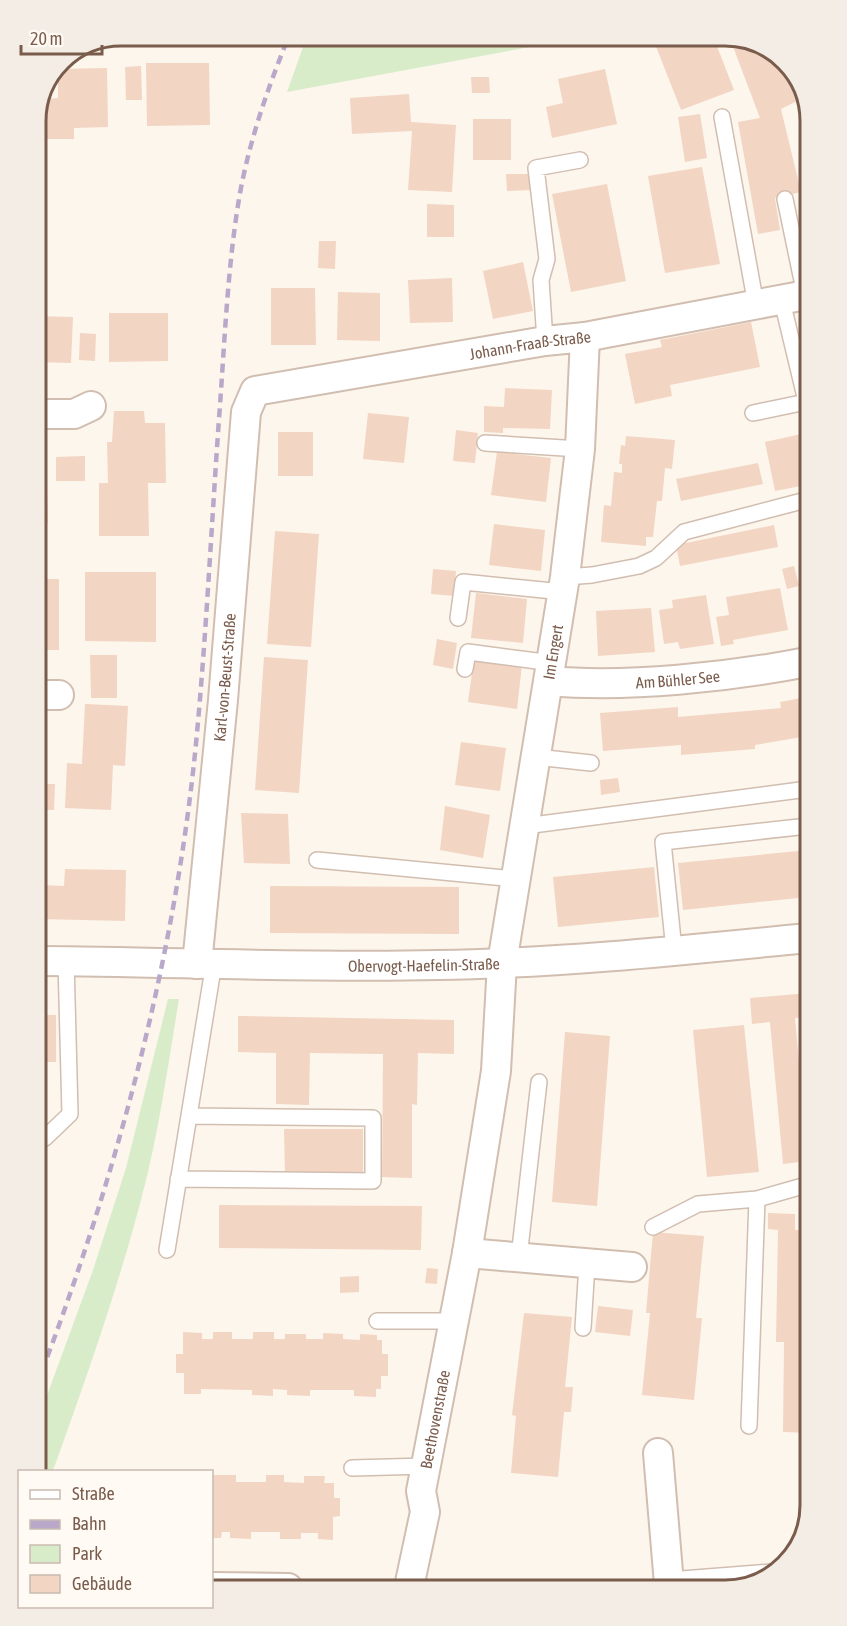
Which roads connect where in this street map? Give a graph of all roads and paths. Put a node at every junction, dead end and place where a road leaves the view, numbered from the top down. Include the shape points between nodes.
1 (722, 117) dead end
2 (580, 160) dead end
3 (785, 199) dead end
4 (787, 299) edge
5 (585, 337) junction
6 (545, 341) junction
7 (800, 369) edge
8 (255, 391) joint
9 (800, 402) edge
10 (91, 406) dead end
11 (753, 413) dead end
12 (47, 414) edge
13 (485, 443) dead end
14 (580, 449) junction
15 (800, 502) edge
16 (564, 584) junction
17 (458, 618) dead end
18 (800, 663) edge
19 (465, 669) dead end
20 (550, 672) junction
21 (536, 757) junction
22 (591, 763) dead end
23 (800, 790) edge
24 (525, 826) junction
25 (800, 827) edge
26 (317, 860) dead end
27 (516, 879) junction
28 (800, 939) edge
29 (674, 950) junction
30 (53, 961) edge
31 (502, 963) junction
32 (205, 964) junction
33 (539, 1082) dead end
34 (189, 1116) junction
35 (46, 1137) edge
36 (178, 1179) junction
37 (800, 1187) edge
38 (758, 1199) junction
39 (653, 1227) dead end
40 (166, 1250) dead end
41 (467, 1253) junction
42 (519, 1257) junction
43 (587, 1264) junction
44 (632, 1268) dead end
45 (454, 1321) junction
46 (377, 1322) dead end
47 (583, 1328) dead end
48 (749, 1426) dead end
49 (658, 1453) dead end
50 (426, 1466) junction
51 (352, 1468) dead end
52 (755, 1574) edge
53 (412, 1579) edge
54 (669, 1580) edge
55 (690, 1580) edge

1 - 4 lane
2 - 6 lane via 536,168 547,259 541,280
3 - 4 lane
4 - 5 street, Johann-Fraaß-Straße
4 - 7 lane
5 - 6 street, Johann-Fraaß-Straße
5 - 14 street, Im Engert
6 - 8 street, Johann-Fraaß-Straße
8 - 32 street, Karl-von-Beust-Straße via 246,412
9 - 11 lane
10 - 12 street via 74,414
13 - 14 lane
14 - 16 street, Im Engert
15 - 16 lane via 684,532 656,558 639,566
16 - 17 lane via 463,582
16 - 20 street, Im Engert
18 - 20 street, Am Bühler See via 585,684
19 - 20 lane via 468,652
20 - 21 street, Im Engert
21 - 22 lane
21 - 24 street, Im Engert
23 - 24 lane
24 - 27 street, Im Engert
25 - 29 lane via 663,842
26 - 27 lane
27 - 31 street, Im Engert
28 - 29 street, Obervogt-Haefelin-Straße
29 - 31 street, Obervogt-Haefelin-Straße
30 - 32 street, Obervogt-Haefelin-Straße
30 - 35 lane via 70,1114
31 - 32 street, Obervogt-Haefelin-Straße
31 - 41 street, Beethovenstraße via 496,1071
32 - 34 lane
33 - 42 lane
34 - 36 lane
34 - 36 lane via 373,1118 373,1181
36 - 40 lane
37 - 38 lane
38 - 39 lane via 698,1204
38 - 48 lane
41 - 42 street
41 - 45 street, Beethovenstraße
42 - 43 street
43 - 44 street
43 - 47 lane
45 - 46 lane
45 - 50 street, Beethovenstraße
49 - 54 street
50 - 51 lane
50 - 53 street, Beethovenstraße via 421,1491 425,1512
52 - 55 lane

